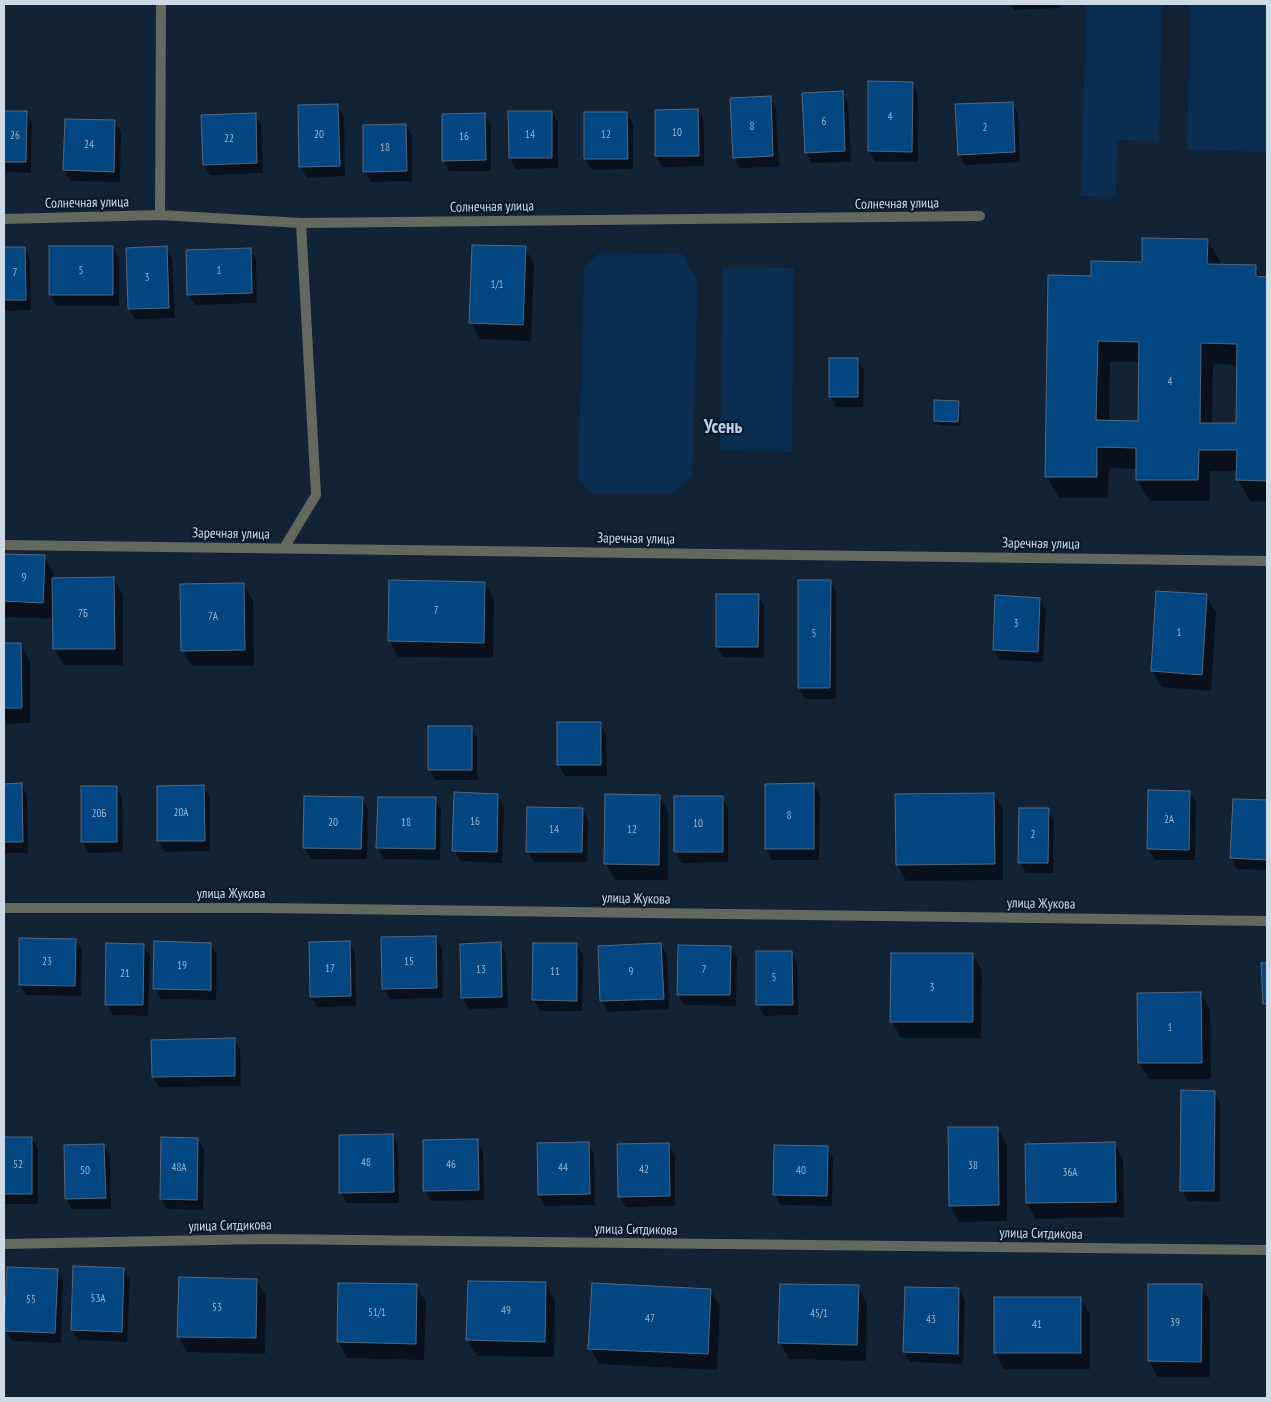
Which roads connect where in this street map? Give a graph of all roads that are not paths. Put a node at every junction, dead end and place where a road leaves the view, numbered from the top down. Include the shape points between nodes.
1 (161, 4) edge
2 (160, 215) junction
3 (980, 216) dead end
4 (4, 219) edge
5 (301, 223) junction
6 (4, 545) edge
7 (284, 548) junction
8 (1267, 561) edge
9 (4, 908) edge
10 (1267, 921) edge
11 (4, 1244) edge
12 (1267, 1250) edge

1 - 2 street
2 - 4 street, Солнечная улица
2 - 5 street, Солнечная улица
3 - 5 street, Солнечная улица
5 - 7 street via 316,495
6 - 7 street, Заречная улица
7 - 8 street, Заречная улица
9 - 10 street, улица Жукова via 262,908
11 - 12 street, улица Ситдикова via 276,1240

